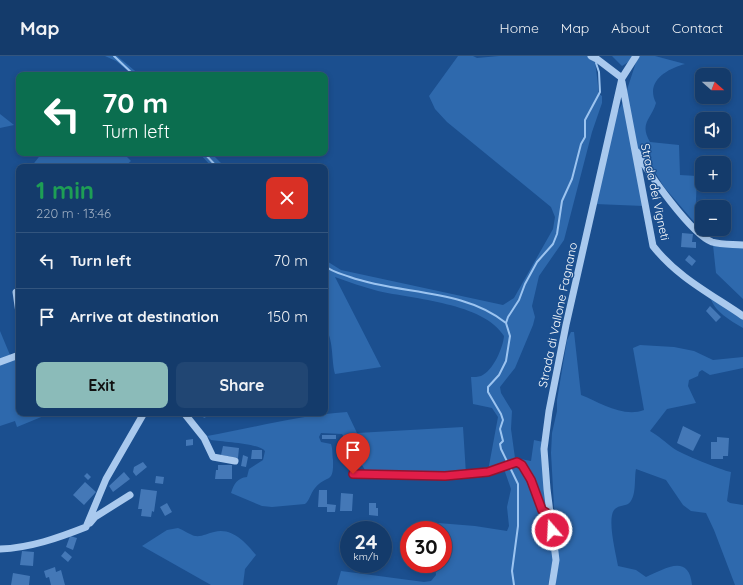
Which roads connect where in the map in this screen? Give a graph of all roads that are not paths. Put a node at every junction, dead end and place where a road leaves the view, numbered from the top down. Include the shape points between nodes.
1 (591, 56) edge
2 (636, 56) edge
3 (622, 78) junction
4 (633, 145) junction
5 (743, 245) edge
6 (743, 316) edge
7 (16, 356) edge
8 (0, 362) edge
9 (142, 416) edge
10 (186, 416) edge
11 (236, 461) dead end
12 (353, 474) dead end
13 (130, 495) dead end
14 (550, 515) junction
15 (86, 528) junction
16 (0, 549) edge
17 (552, 585) edge

1 - 3 street
2 - 3 street, Strada di Vallone Fagnano
3 - 4 street, Strada dei Vigneti
3 - 14 street, Strada di Vallone Fagnano via 549,411 544,449
4 - 5 street via 669,200 706,238 713,242
4 - 6 street, Strada dei Vigneti via 653,246 679,274
7 - 8 street
9 - 15 street via 106,479
10 - 11 street via 204,438 213,457
12 - 14 street via 445,476 488,472 502,465 517,462 522,465 531,480 542,510
13 - 15 street via 95,517
14 - 17 street, Strada di Vallone Fagnano via 556,560
15 - 16 street via 16,549

